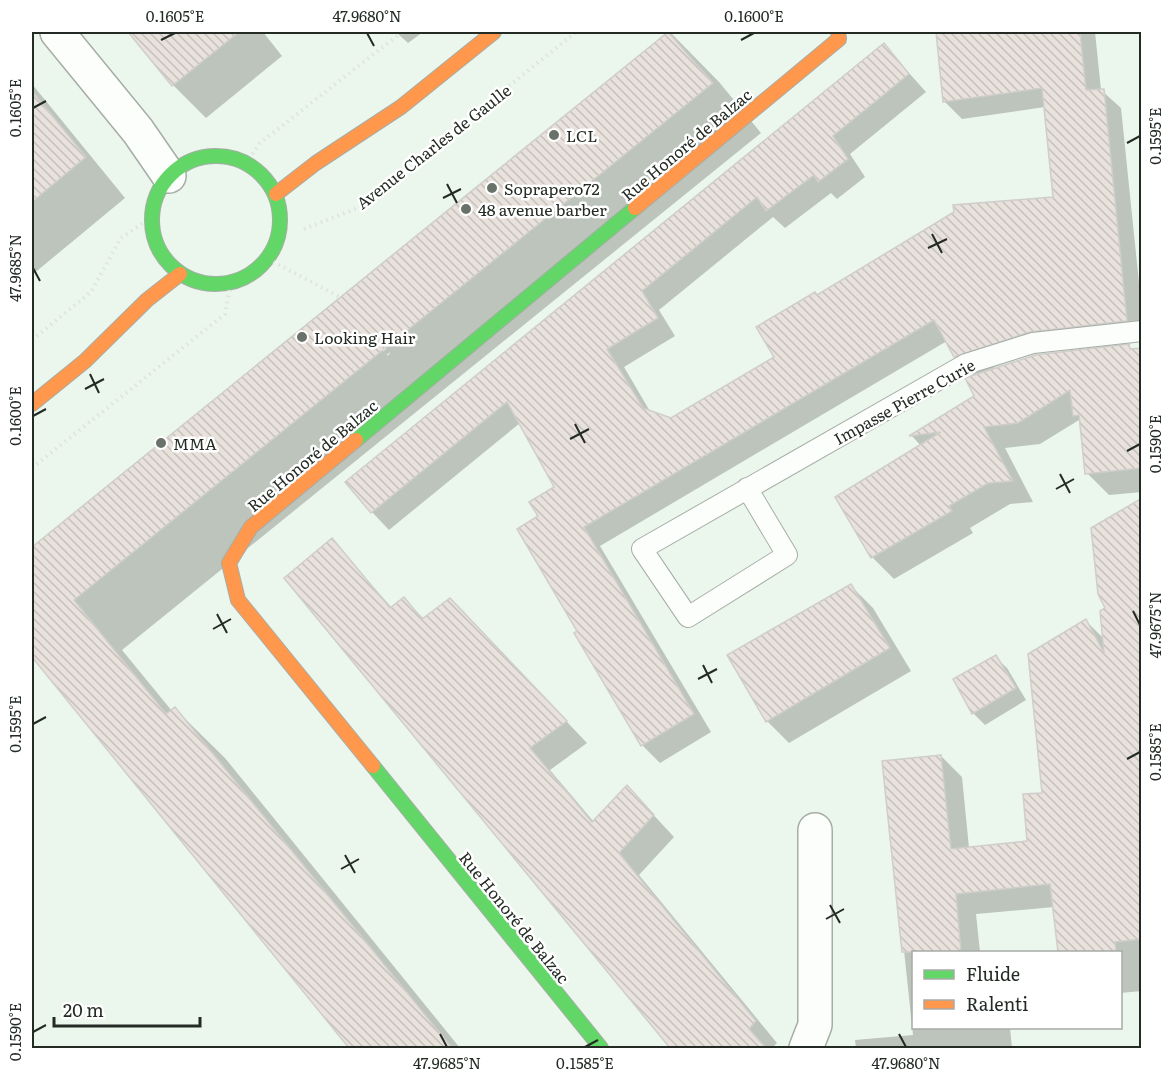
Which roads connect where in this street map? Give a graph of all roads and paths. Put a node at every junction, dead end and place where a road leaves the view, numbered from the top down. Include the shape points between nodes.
1 (57, 32) edge
2 (402, 32) edge
3 (494, 32) edge
4 (576, 32) edge
5 (838, 32) edge
6 (246, 162) junction
7 (169, 176) junction
8 (276, 194) junction
9 (152, 217) junction
10 (278, 239) junction
11 (268, 259) junction
12 (180, 273) junction
13 (231, 282) junction
14 (340, 297) dead end
15 (1142, 332) edge
16 (32, 340) edge
17 (32, 404) edge
18 (32, 468) edge
19 (747, 488) junction
20 (815, 830) dead end
21 (601, 1048) edge
22 (806, 1048) edge

1 - 7 street via 138,131
2 - 6 path via 260,143
3 - 8 street via 400,107
4 - 10 path, Avenue Charles de Gaulle via 358,208
5 - 21 street, Rue Honoré de Balzac via 839,39 251,527 230,563 238,600
6 - 7 street via 206,156 185,163
6 - 8 street via 260,172
7 - 9 street via 157,194
8 - 10 street via 281,221
9 - 12 street via 159,250
9 - 16 path via 121,238 91,292
10 - 11 street
11 - 13 street via 252,274
11 - 14 path
12 - 13 street via 209,284
12 - 17 street
13 - 18 path via 225,314
15 - 19 lane, Impasse Pierre Curie via 1033,343 966,364
19 - 19 lane, Impasse Pierre Curie via 642,549 688,617 787,555
20 - 22 street via 816,1025

